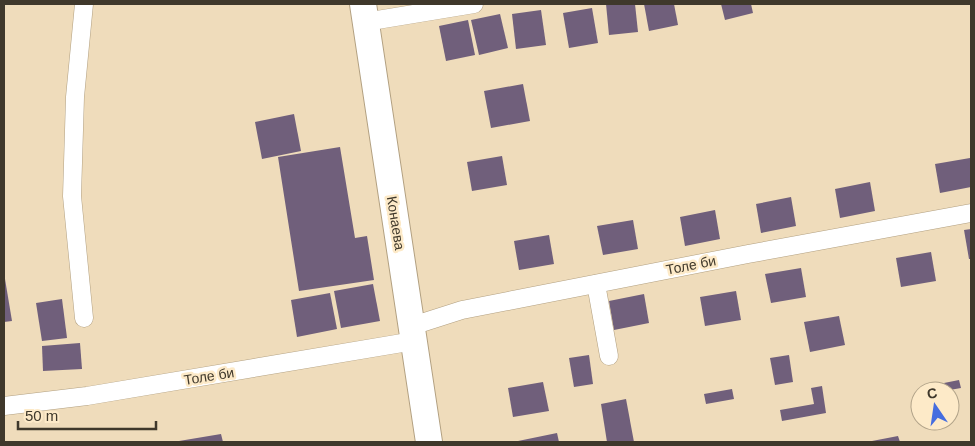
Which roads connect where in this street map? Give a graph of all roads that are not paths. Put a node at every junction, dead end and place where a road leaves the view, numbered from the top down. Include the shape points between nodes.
1 (84, 4) edge
2 (474, 4) edge
3 (364, 13) edge
4 (971, 213) edge
5 (596, 284) junction
6 (84, 318) dead end
7 (413, 334) junction
8 (609, 356) dead end
9 (4, 406) edge
10 (429, 442) edge

1 - 6 street via 75,98 72,196
2 - 3 street
3 - 7 main road, Конаева
4 - 5 street, Толе би
5 - 7 street, Толе би via 462,310
5 - 8 street
7 - 9 street, Толе би via 305,361
7 - 10 main road, Конаева

